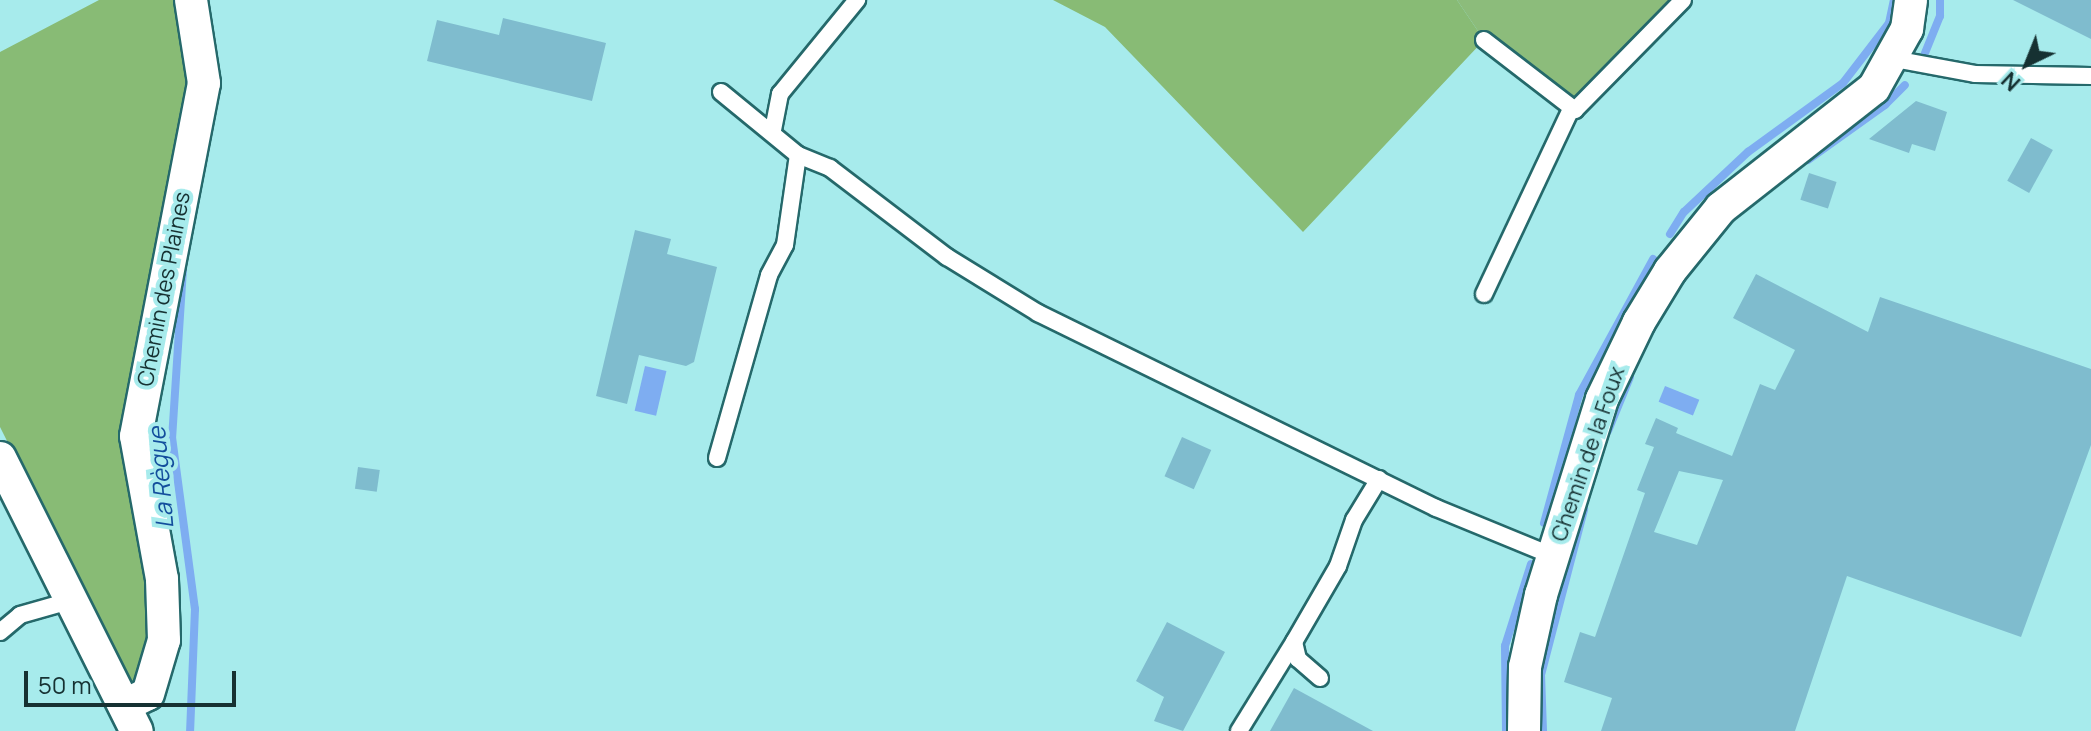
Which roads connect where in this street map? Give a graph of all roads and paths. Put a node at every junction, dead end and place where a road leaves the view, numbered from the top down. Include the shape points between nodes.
1 (191, 0) edge
2 (857, 0) edge
3 (1683, 0) edge
4 (1911, 0) edge
5 (1484, 40) dead end
6 (1894, 59) junction
7 (2091, 76) edge
8 (721, 92) dead end
9 (1571, 109) junction
10 (773, 130) junction
11 (798, 155) junction
12 (1484, 294) dead end
13 (0, 458) edge
14 (717, 458) dead end
15 (1379, 479) junction
16 (1553, 556) junction
17 (73, 600) junction
18 (0, 632) edge
19 (1294, 642) junction
20 (1320, 678) dead end
21 (131, 718) edge
22 (1239, 731) edge
23 (1524, 731) edge

1 - 21 street, Chemin des Plaines via 204,83 136,436 162,579 164,640 148,694
2 - 10 lane via 780,94
3 - 9 lane
4 - 6 street, Chemin de la Foux via 1907,29
5 - 9 lane
6 - 7 lane via 1975,74
6 - 16 street, Chemin de la Foux via 1874,88 1721,208 1670,271 1602,399
8 - 10 lane
9 - 12 lane
10 - 11 lane
11 - 14 lane via 785,245 769,275
11 - 15 lane via 830,168 947,257 1038,313
13 - 17 street
15 - 16 lane
15 - 19 lane
16 - 23 street, Chemin de la Foux via 1525,667
17 - 18 lane via 20,615
17 - 21 street
19 - 20 lane via 1298,659
19 - 22 lane

